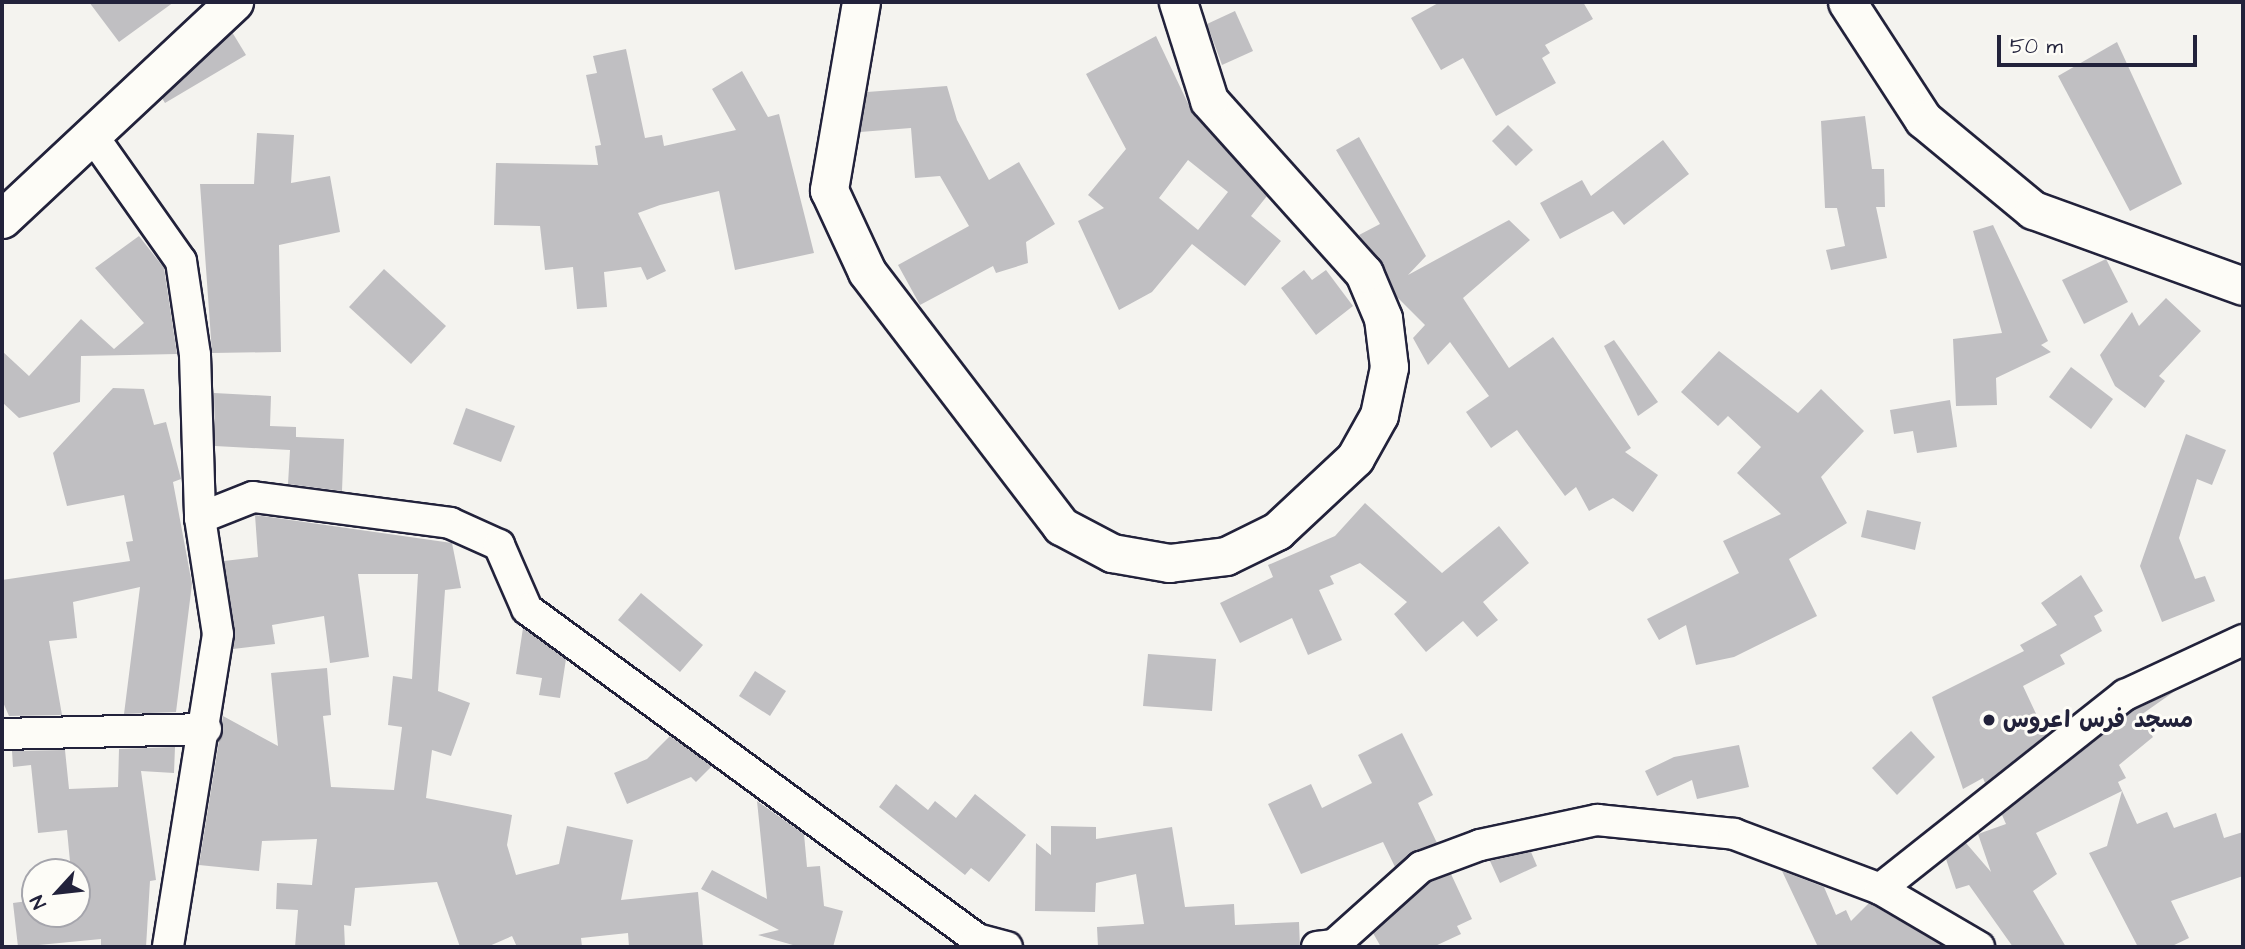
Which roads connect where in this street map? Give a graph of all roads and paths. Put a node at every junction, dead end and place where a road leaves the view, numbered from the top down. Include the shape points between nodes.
1 (234, 2) edge
2 (861, 2) edge
3 (1178, 2) edge
4 (1847, 2) edge
5 (92, 135) junction
6 (2, 219) edge
7 (2243, 286) edge
8 (200, 518) junction
9 (2243, 639) edge
10 (206, 729) junction
11 (2, 734) edge
12 (1880, 889) junction
13 (169, 947) edge
14 (1007, 947) edge
15 (1317, 947) edge
16 (1979, 947) edge

1 - 5 street
2 - 3 street via 829,190 867,272 1061,526 1112,553 1168,563 1226,556 1278,531 1355,458 1379,415 1389,367 1384,318 1363,273 1209,100
4 - 7 street via 1923,119 2033,210
5 - 6 street
5 - 8 street via 181,261 195,355
8 - 10 street via 218,634
8 - 14 street via 253,497 450,523 499,545 527,610 977,939
9 - 12 street via 2125,695
10 - 11 street
10 - 13 street
12 - 15 street via 1734,834 1597,820 1480,845 1421,867 1335,945
12 - 16 street

